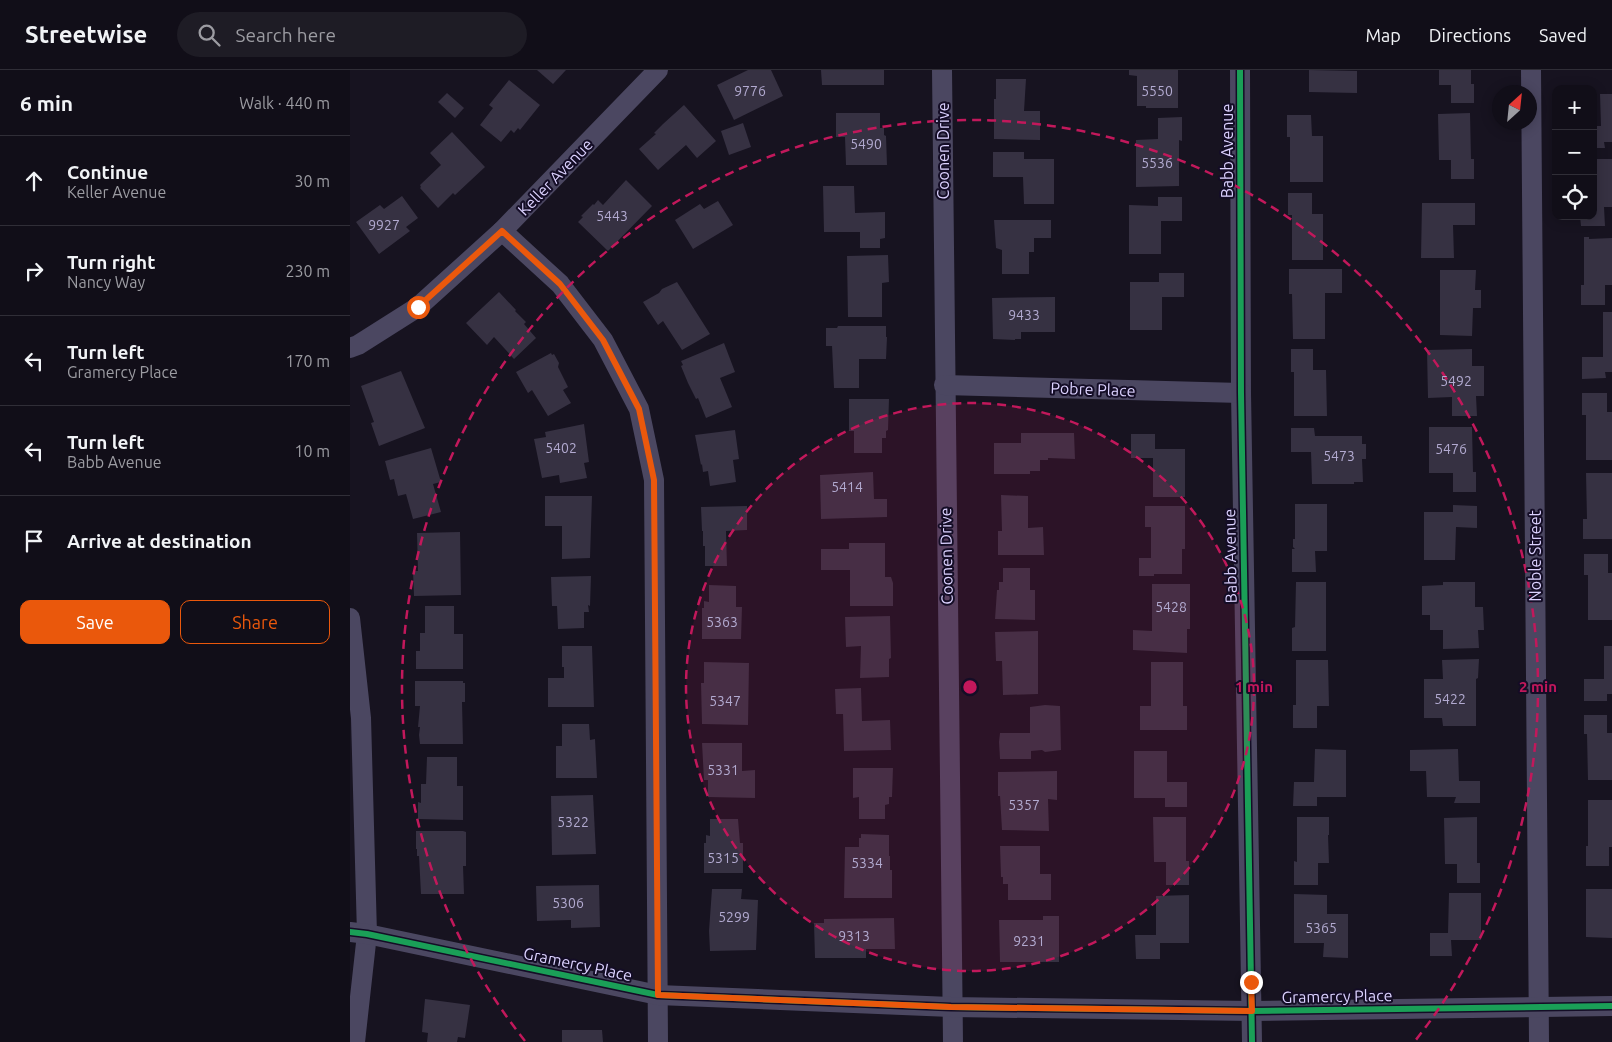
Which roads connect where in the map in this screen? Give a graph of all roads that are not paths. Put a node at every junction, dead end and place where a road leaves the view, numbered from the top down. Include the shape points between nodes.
1 (658, 70) edge
2 (942, 70) edge
3 (1240, 70) edge
4 (1531, 70) edge
5 (502, 231) junction
6 (350, 348) edge
7 (944, 385) junction
8 (1241, 393) junction
9 (350, 618) edge
10 (359, 933) edge
11 (658, 995) junction
12 (1538, 1006) junction
13 (1612, 1006) edge
14 (951, 1007) junction
15 (1252, 1011) junction
16 (355, 1042) edge
17 (658, 1042) edge
18 (952, 1042) edge
19 (1252, 1042) edge
20 (1539, 1042) edge

1 - 5 street, Keller Avenue
2 - 7 street, Coonen Drive
3 - 8 street, Babb Avenue
4 - 12 street, Noble Street
5 - 6 street, Keller Avenue via 418,307
5 - 11 street via 560,284 603,340 639,409 654,480
7 - 8 street, Pobre Place
7 - 14 street, Coonen Drive
8 - 15 street, Babb Avenue
9 - 10 street via 361,718
10 - 11 street, Gramercy Place
10 - 16 street
11 - 14 street, Gramercy Place
11 - 17 street
12 - 13 street, Gramercy Place
12 - 15 street, Gramercy Place
12 - 20 street, Noble Street
14 - 15 street, Gramercy Place
14 - 18 street, Coonen Drive
15 - 19 street, Babb Avenue

